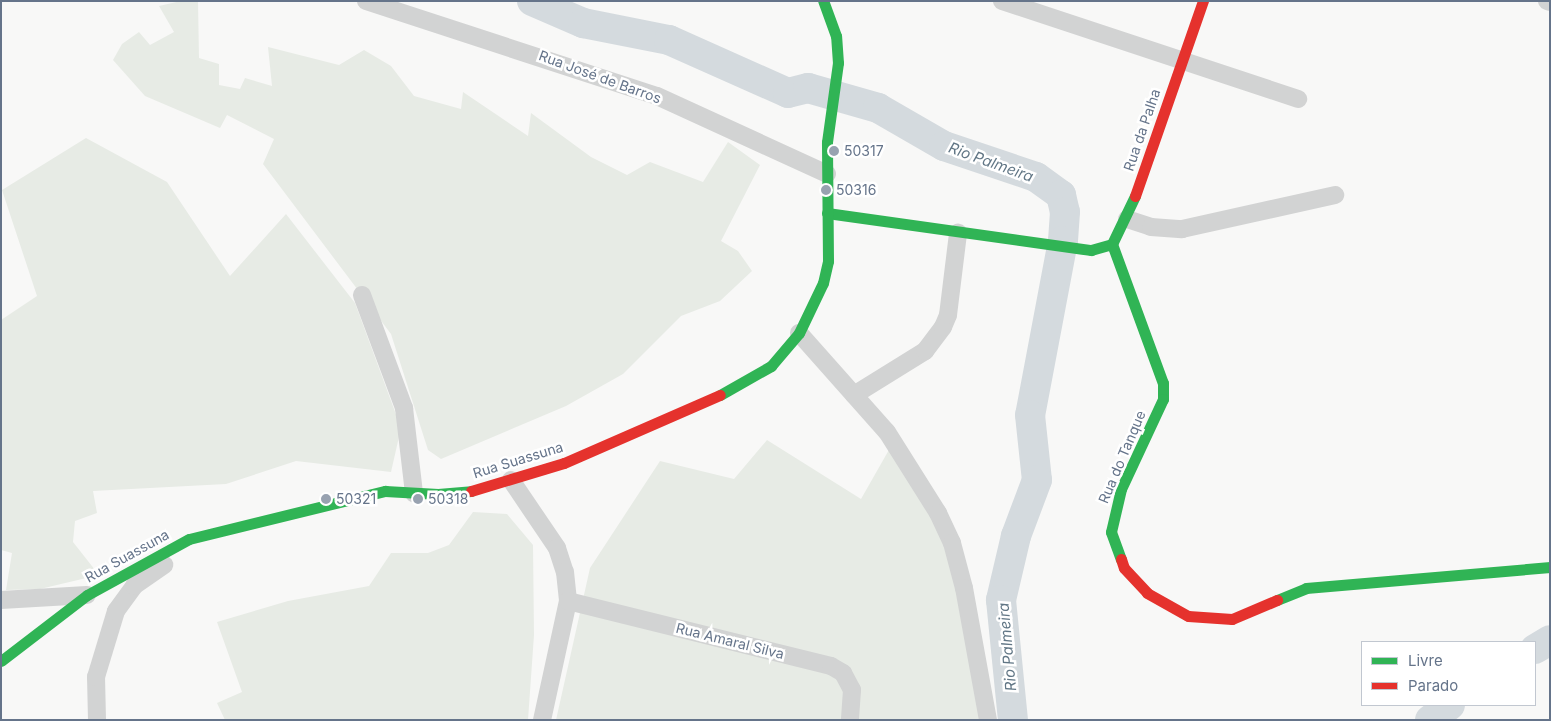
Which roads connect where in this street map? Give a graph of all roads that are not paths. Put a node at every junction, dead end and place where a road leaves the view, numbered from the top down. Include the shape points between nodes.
1 (823, 1) edge
2 (1002, 1) edge
3 (1203, 1) edge
4 (376, 3) edge
5 (1183, 58) junction
6 (1298, 99) dead end
7 (826, 174) junction
8 (1335, 195) dead end
9 (827, 213) junction
10 (1127, 219) junction
11 (958, 233) junction
12 (1112, 244) junction
13 (362, 296) dead end
14 (799, 333) junction
15 (854, 395) junction
16 (511, 480) junction
17 (414, 493) junction
18 (225, 527) junction
19 (1550, 566) edge
20 (87, 595) junction
21 (1, 600) edge
22 (568, 601) junction
23 (1, 660) edge
24 (547, 718) edge
25 (97, 720) edge
26 (850, 720) edge
27 (988, 720) edge

1 - 7 street, Rua Suassuna via 836,36 838,63 829,113
2 - 5 street
3 - 5 street, Rua da Palha
4 - 7 street, Rua José de Barros via 657,96
5 - 6 street
5 - 10 street, Rua da Palha
7 - 9 street, Rua Suassuna
8 - 10 street via 1182,229 1151,227
9 - 11 street
9 - 14 street, Rua Suassuna via 828,261 823,283
10 - 12 street, Rua da Palha
11 - 12 street via 1091,250
11 - 15 street via 948,315 943,327 925,351
12 - 19 street, Rua do Tanque via 1163,384 1163,399 1121,489 1111,532 1124,568 1147,593 1168,608 1188,616 1232,619 1306,588
13 - 17 street via 404,408
14 - 15 street
14 - 16 street, Rua Suassuna via 771,366 741,386 564,463
15 - 27 street via 887,432 920,479 952,543
16 - 17 street, Rua Suassuna via 478,490
16 - 22 street via 556,548 565,572
17 - 18 street, Rua Suassuna via 385,492 350,497
18 - 20 street, Rua Suassuna via 189,539
18 - 25 street via 142,579 121,602 96,677
20 - 21 street
20 - 23 street, Rua Suassuna
22 - 24 street
22 - 26 street, Rua Amaral Silva via 831,666 843,673 852,690

